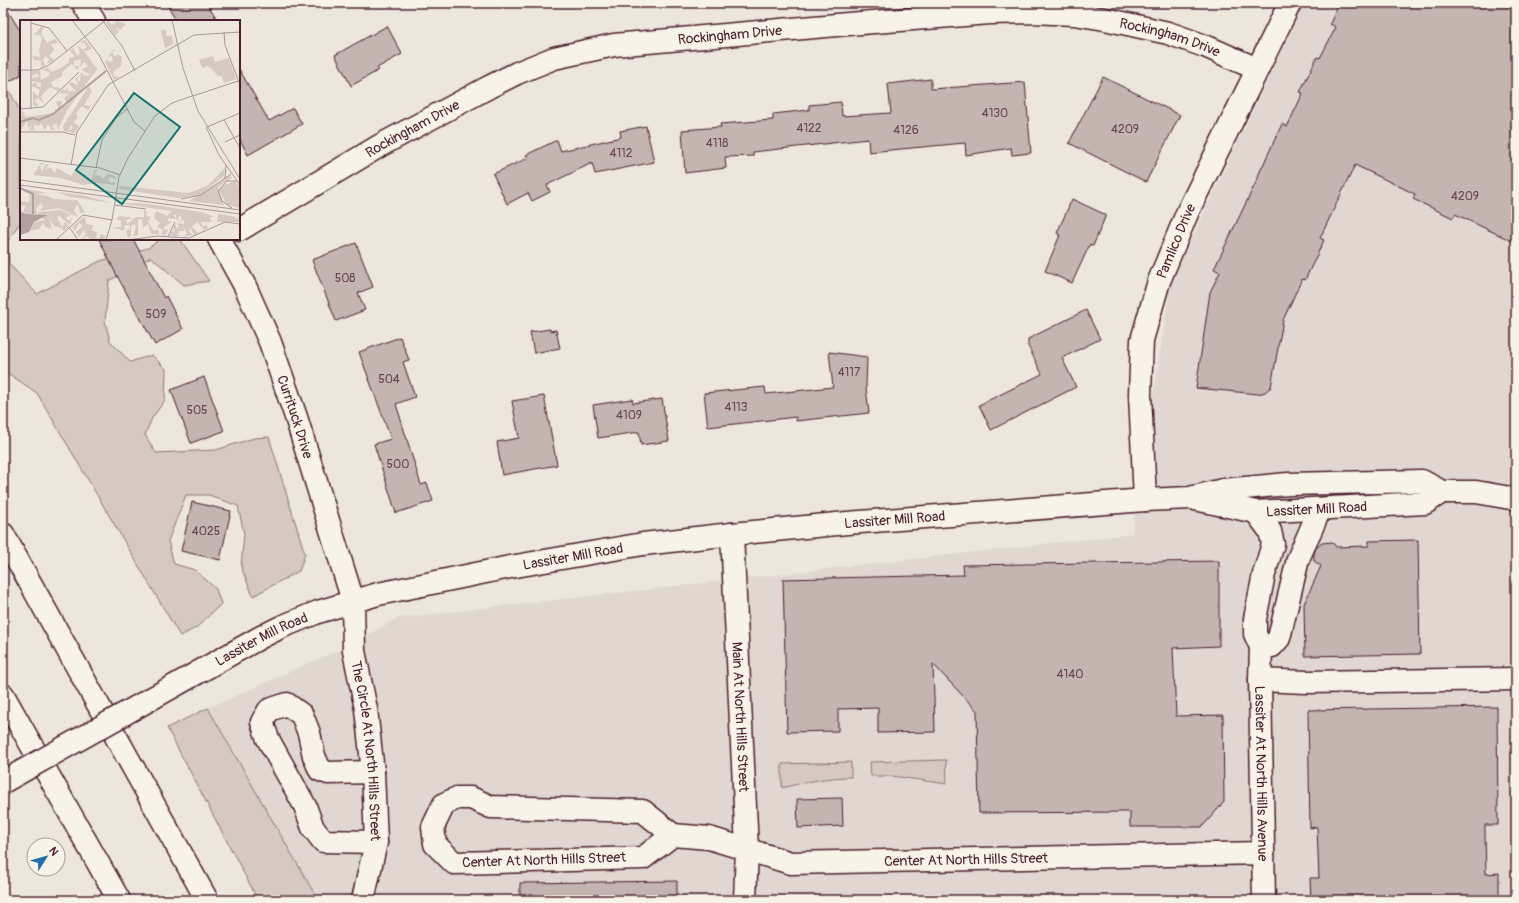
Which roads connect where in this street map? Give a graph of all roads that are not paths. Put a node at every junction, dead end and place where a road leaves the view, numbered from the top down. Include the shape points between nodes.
1 (83, 3) edge
2 (1290, 3) edge
3 (93, 20) edge
4 (1257, 69) junction
5 (240, 229) edge
6 (222, 240) edge
7 (1442, 492) junction
8 (1190, 498) junction
9 (1516, 499) edge
10 (1145, 500) junction
11 (1320, 509) junction
12 (1256, 512) junction
13 (3, 534) edge
14 (732, 534) junction
15 (353, 601) junction
16 (1261, 647) junction
17 (1516, 679) edge
18 (1260, 680) junction
19 (3, 695) edge
20 (373, 772) junction
21 (3, 782) edge
22 (674, 835) junction
23 (376, 842) junction
24 (747, 849) junction
25 (1263, 853) junction
26 (118, 900) edge
27 (207, 900) edge
28 (363, 900) edge
29 (745, 900) edge
30 (1264, 900) edge

1 - 3 main road
2 - 4 main road, Pamlico Drive
4 - 5 main road, Rockingham Drive via 1205,46 1162,32 1074,14 1032,12 848,24 614,45 554,58 489,86 381,145
4 - 10 main road, Pamlico Drive via 1188,211 1162,274 1142,340 1140,394
6 - 15 main road, Currituck Drive via 270,342
7 - 8 main road, Lassiter Mill Road via 1422,481 1303,483 1223,490
7 - 9 main road, Lassiter Mill Road via 1476,492
7 - 11 main road, Lassiter Mill Road via 1425,503
8 - 10 main road, Lassiter Mill Road
8 - 12 main road, Lassiter Mill Road
10 - 14 main road, Lassiter Mill Road
11 - 12 main road, Lassiter Mill Road
11 - 16 main road via 1298,559 1280,638 1272,646
12 - 16 main road, Lassiter At North Hills Avenue via 1270,531 1273,544 1255,619 1255,634
13 - 27 main road
14 - 15 main road, Lassiter Mill Road via 606,550 510,567
14 - 24 main road, Main At North Hills Street
15 - 20 main road, The Circle At North Hills Street via 354,650 366,709
15 - 21 main road, Lassiter Mill Road, bridge via 281,627
16 - 18 main road, Lassiter At North Hills Avenue
17 - 18 main road via 1306,682
18 - 25 main road, Lassiter At North Hills Avenue
19 - 26 main road
20 - 23 main road, The Circle At North Hills Street
20 - 23 main road via 328,774 320,770 302,715 287,704 269,710 262,722 268,739 305,806 313,828 323,841
22 - 22 main road, Center At North Hills Street via 643,811 491,807 471,798 457,798 444,804 433,827 435,844 454,863 643,858
22 - 24 main road, Center At North Hills Street via 709,838
23 - 28 main road, The Circle At North Hills Street
24 - 25 main road, Center At North Hills Street via 791,863
24 - 29 main road, Main At North Hills Street
25 - 30 main road, Lassiter At North Hills Avenue

